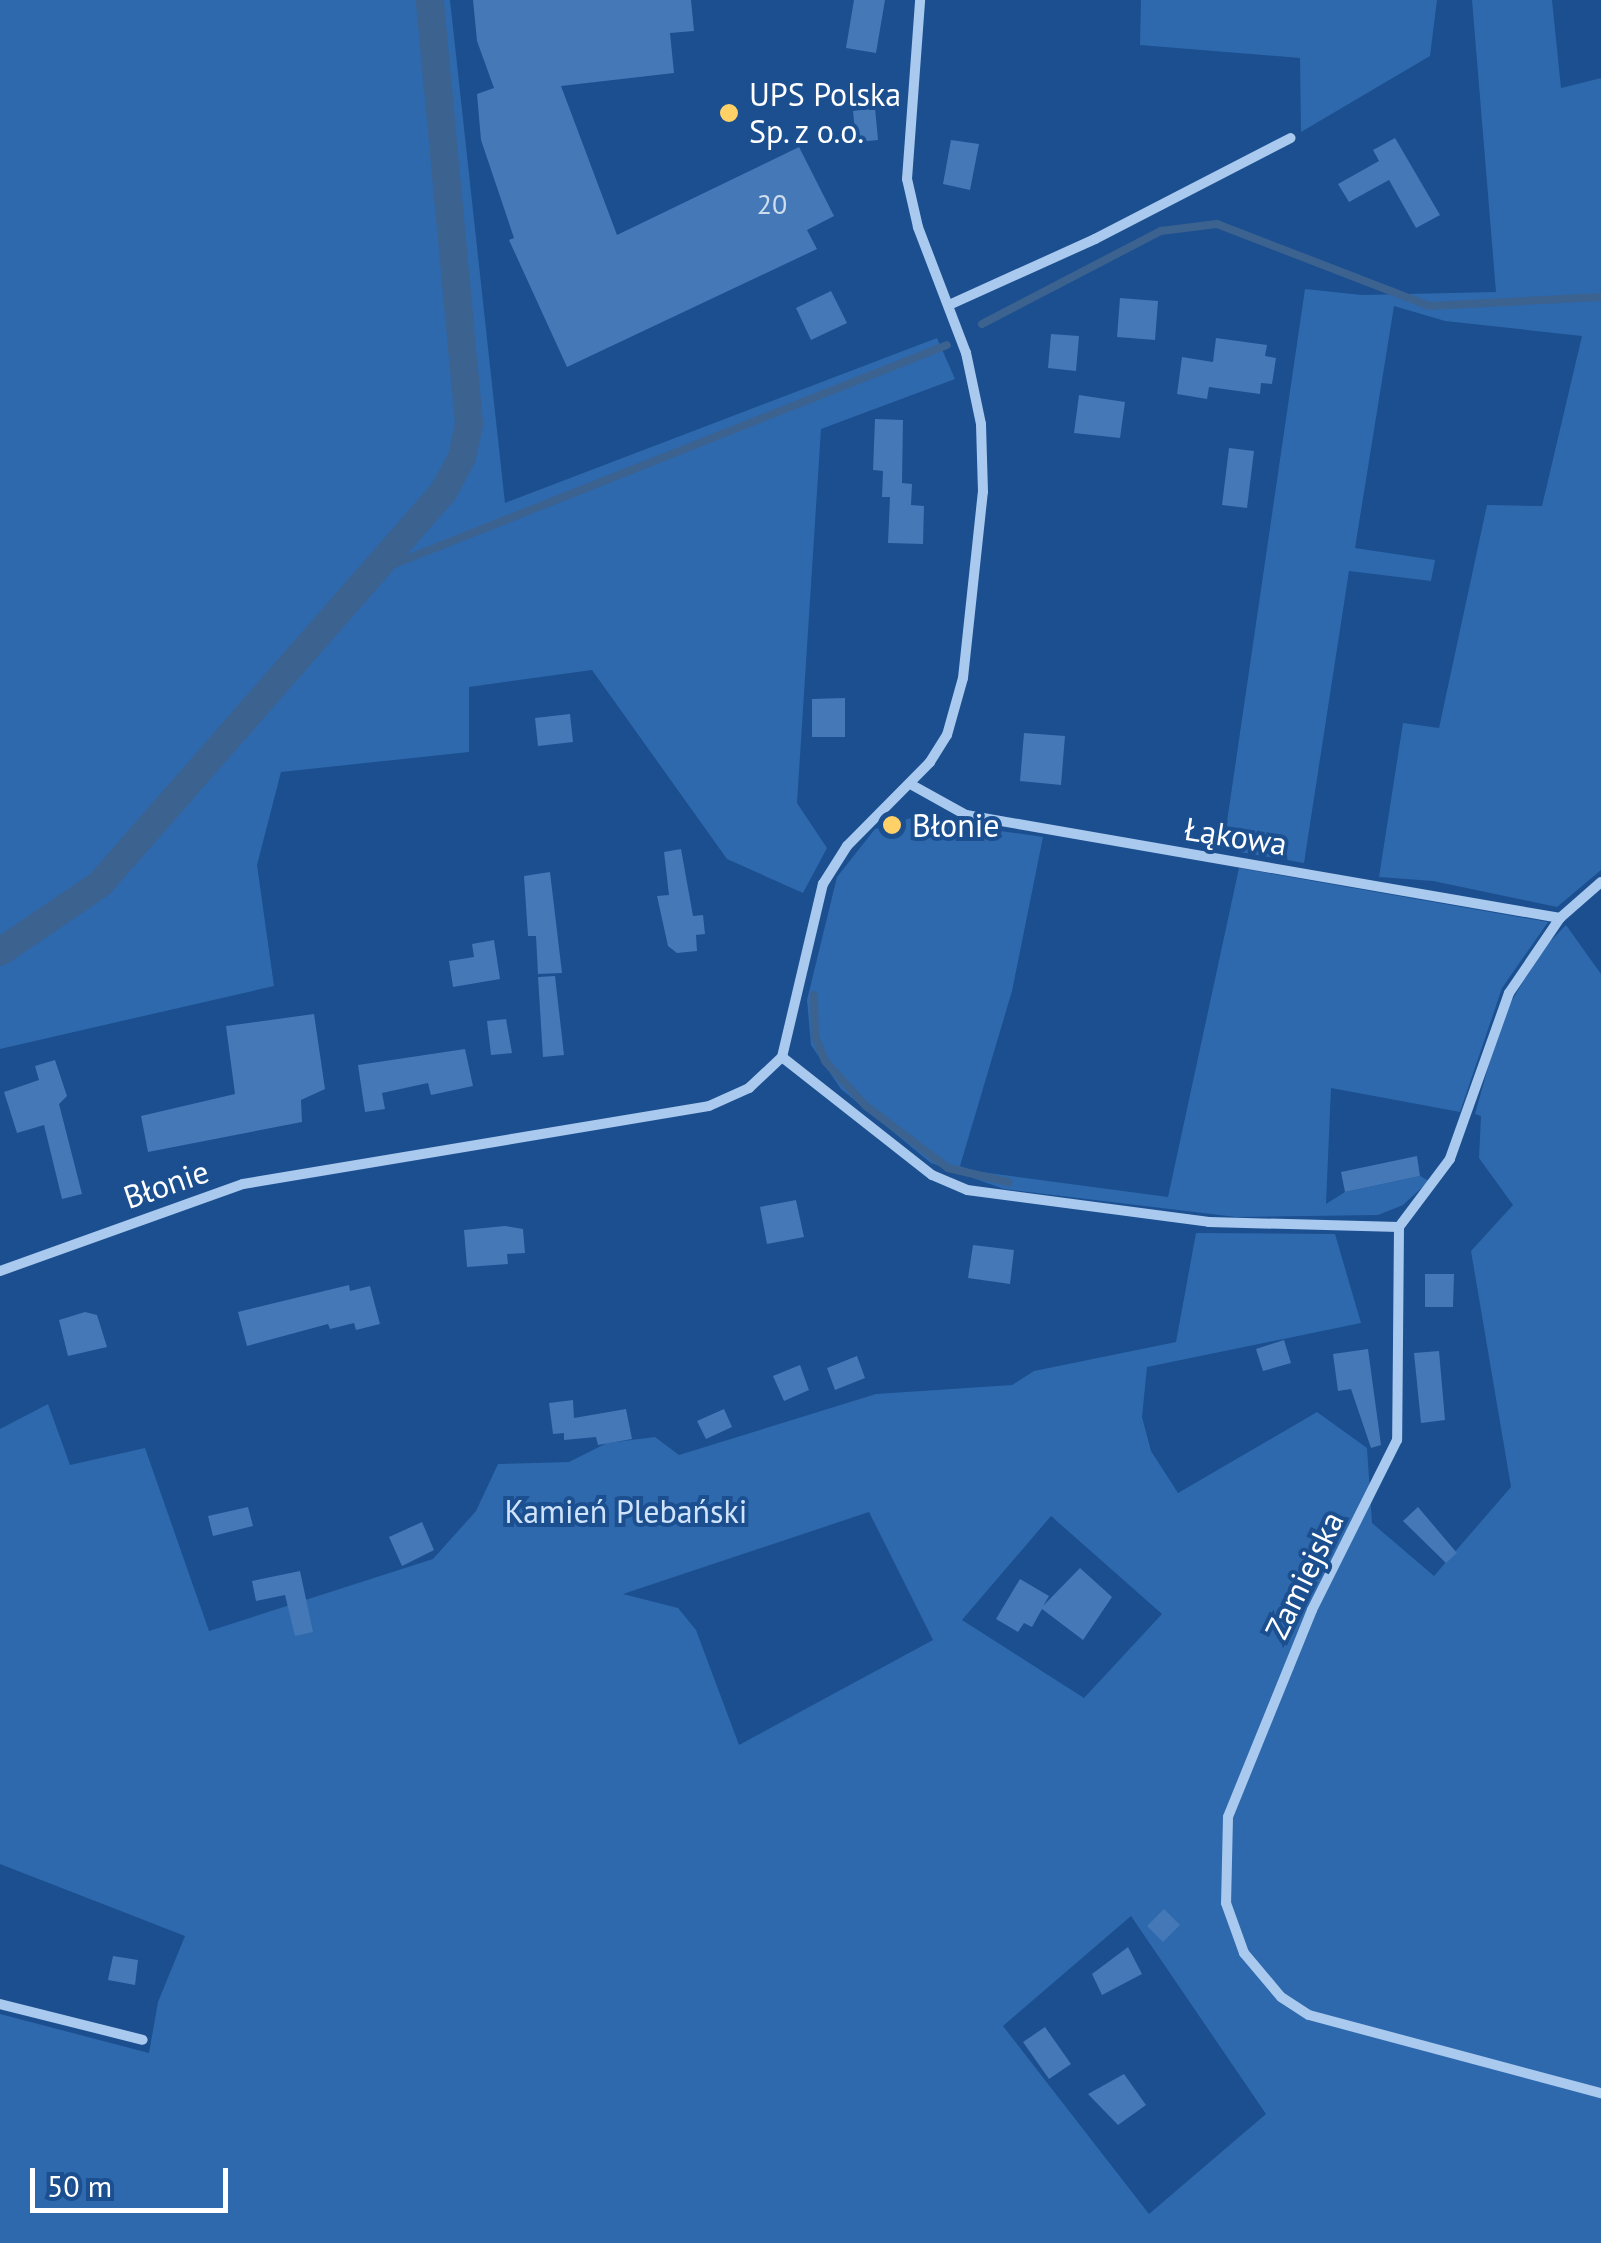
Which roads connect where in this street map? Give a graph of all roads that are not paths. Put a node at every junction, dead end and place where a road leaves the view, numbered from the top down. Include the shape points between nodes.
1 (920, 0) edge
2 (1291, 138) dead end
3 (948, 305) junction
4 (912, 785) junction
5 (1601, 882) edge
6 (1560, 918) junction
7 (782, 1057) junction
8 (1398, 1227) junction
9 (0, 1271) edge
10 (0, 2004) edge
11 (143, 2040) dead end
12 (1601, 2093) edge

1 - 3 street via 907,179
2 - 3 street via 1096,239
3 - 4 street via 978,396 983,492 956,708 947,735
4 - 6 street, Łąkowa via 966,816
4 - 7 street via 847,846 823,884
5 - 6 street
6 - 8 street via 1493,1025 1450,1159
7 - 8 street via 932,1176 968,1190 1209,1222
7 - 9 street, Błonie via 750,1088 708,1106 243,1184
8 - 12 street, Zamiejska via 1398,1440 1312,1610 1228,1817 1226,1903 1244,1954 1281,1997 1309,2015
10 - 11 street

